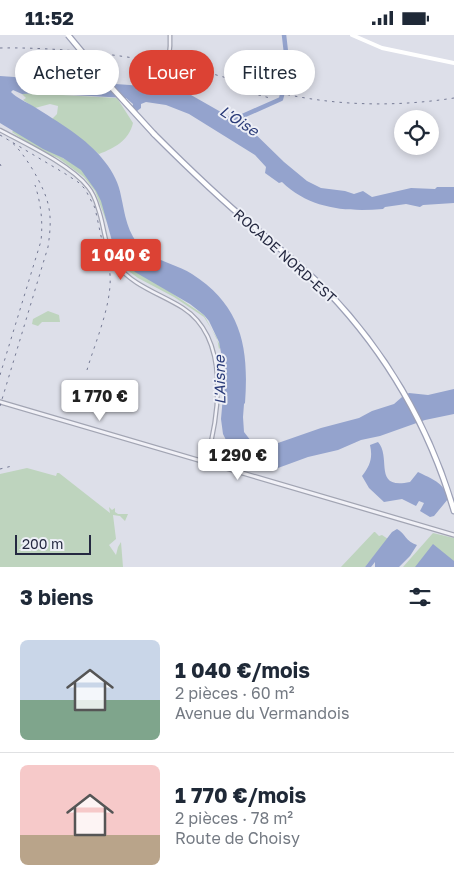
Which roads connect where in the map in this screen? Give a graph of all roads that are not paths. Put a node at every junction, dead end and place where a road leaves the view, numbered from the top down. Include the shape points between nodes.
1 (68, 35) edge
2 (352, 35) edge
3 (169, 36) edge
4 (168, 50) edge
5 (454, 63) edge
6 (0, 130) edge
7 (0, 402) edge
8 (211, 442) junction
9 (207, 456) junction
10 (215, 456) junction
11 (206, 462) junction
12 (212, 464) junction
13 (226, 468) junction
14 (454, 511) edge
15 (454, 535) edge

1 - 14 main road, ROCADE NORD-EST, bridge via 112,89 172,152 311,276 356,324 384,360 418,418
2 - 5 main road via 382,49
3 - 4 street
6 - 8 street via 80,179 90,189 98,207 108,249 116,264 132,279 186,310 202,326 211,343 216,368 217,392
7 - 11 street
8 - 9 street
8 - 10 street
9 - 10 street
9 - 11 street
10 - 12 street
10 - 13 street
11 - 12 street
12 - 13 street
13 - 15 street

